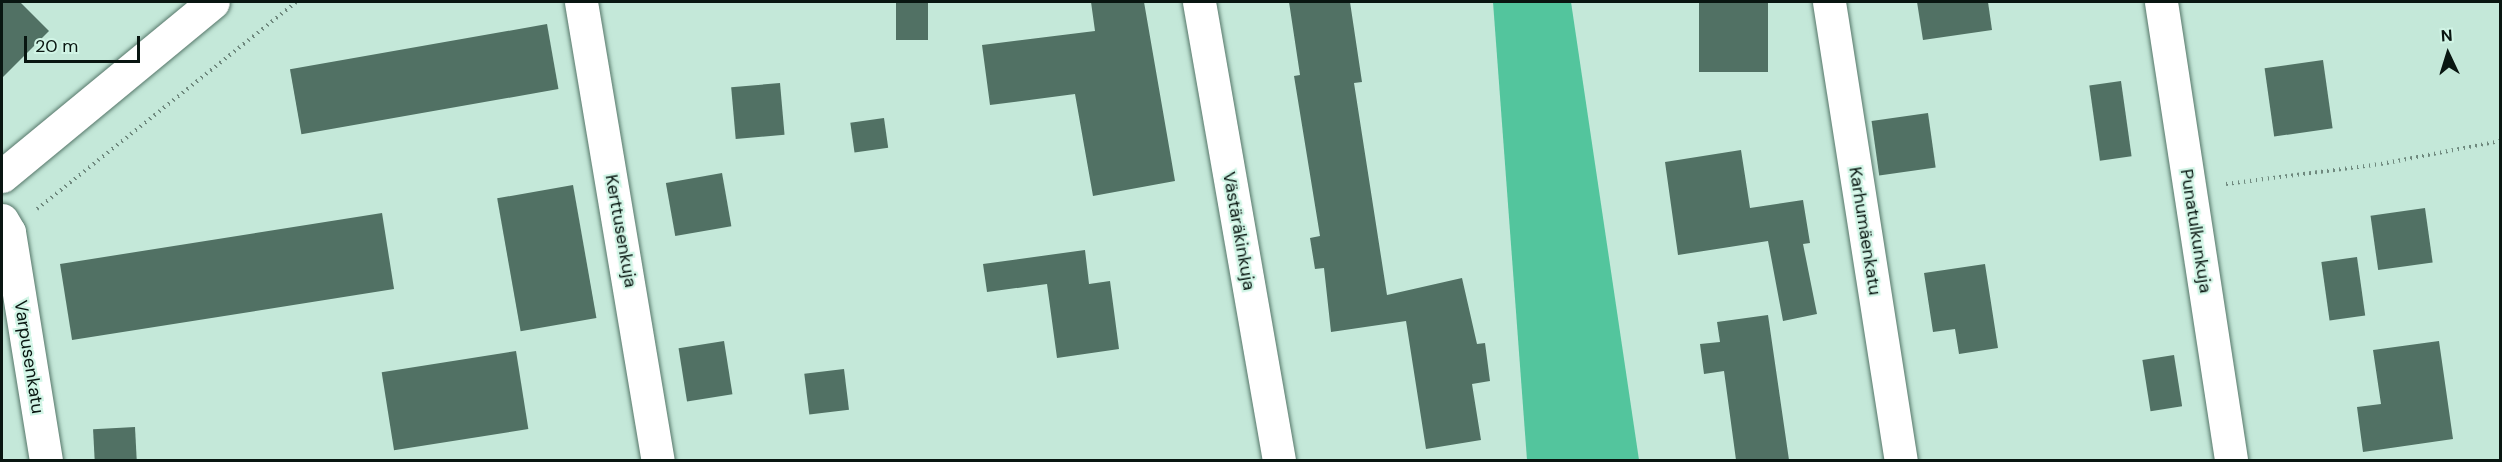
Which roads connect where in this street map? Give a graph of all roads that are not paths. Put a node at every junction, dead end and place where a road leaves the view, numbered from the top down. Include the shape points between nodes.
1 (213, 2) edge
2 (581, 2) edge
3 (1199, 2) edge
4 (1829, 2) edge
5 (2161, 2) edge
6 (2, 176) edge
7 (5, 226) edge
8 (46, 460) edge
9 (658, 460) edge
10 (1279, 460) edge
11 (1901, 460) edge
12 (2231, 460) edge

1 - 6 street
2 - 9 street, Kerttusenkuja
3 - 10 street, Västäräkinkuja
4 - 11 street, Karhumäenkatu
5 - 12 street, Punatulkunkuja
7 - 8 street, Varpusenkatu

